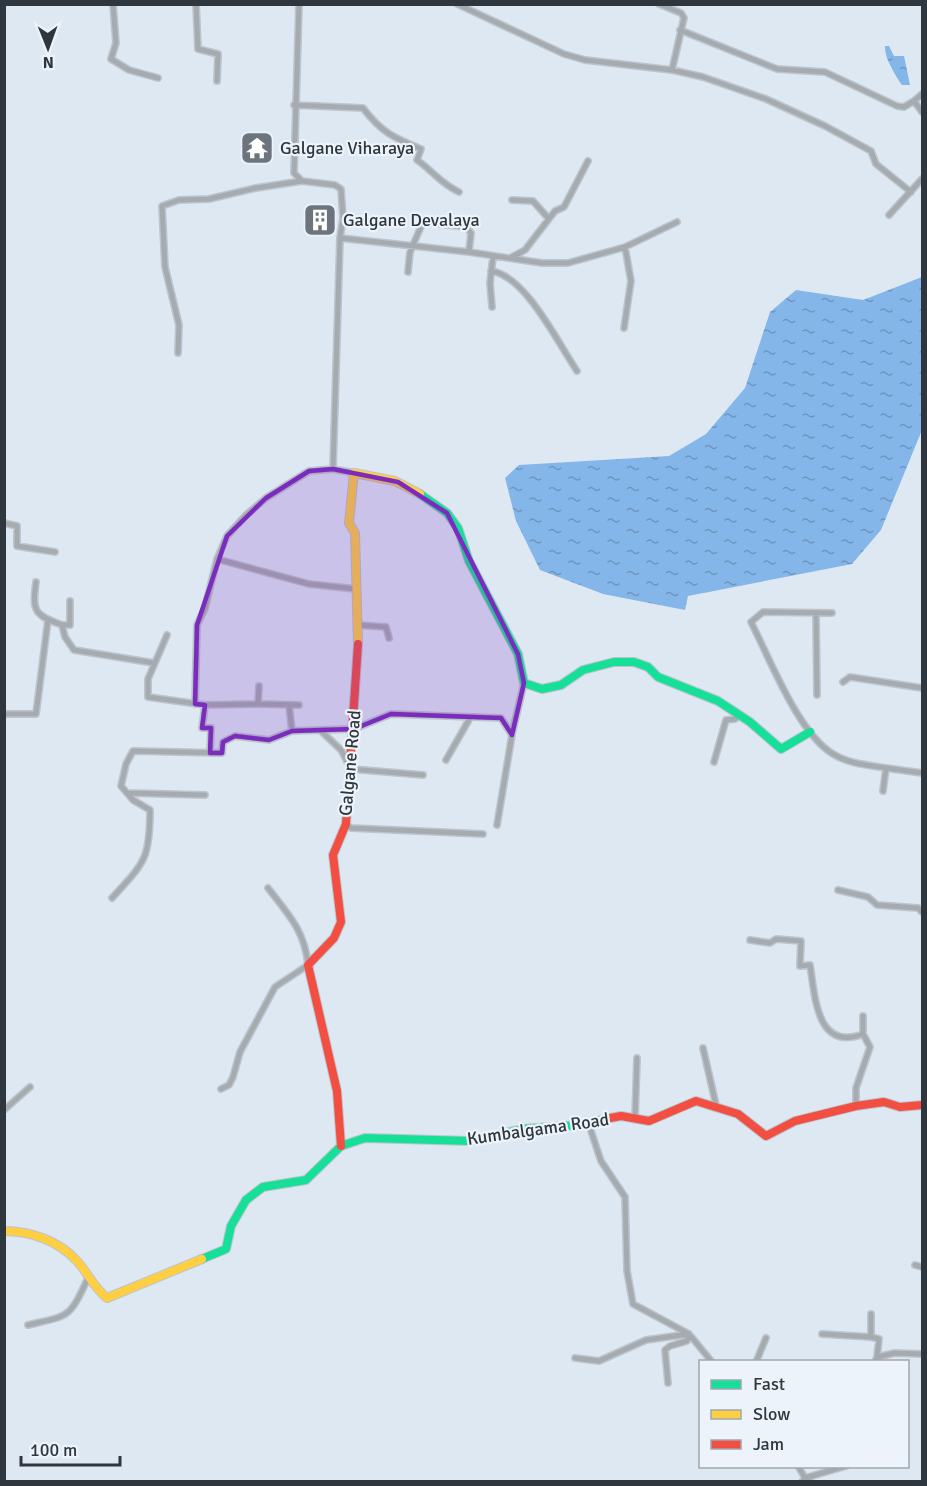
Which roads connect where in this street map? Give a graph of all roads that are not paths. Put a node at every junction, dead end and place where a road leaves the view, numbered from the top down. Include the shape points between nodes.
1 (113, 4) edge
2 (196, 4) edge
3 (299, 4) edge
4 (457, 4) edge
5 (658, 4) edge
6 (680, 30) junction
7 (672, 70) junction
8 (158, 78) dead end
9 (217, 81) dead end
10 (922, 94) edge
11 (914, 102) junction
12 (294, 105) junction
13 (922, 112) edge
14 (588, 161) dead end
15 (922, 179) edge
16 (302, 181) junction
17 (459, 192) dead end
18 (911, 192) junction
19 (512, 200) dead end
20 (889, 215) dead end
21 (549, 219) junction
22 (677, 222) dead end
23 (340, 238) junction
24 (414, 246) junction
25 (625, 247) junction
26 (469, 252) junction
27 (493, 257) junction
28 (508, 258) junction
29 (491, 270) junction
30 (408, 272) dead end
31 (492, 307) dead end
32 (624, 328) dead end
33 (178, 353) dead end
34 (577, 371) dead end
35 (333, 469) junction
36 (354, 473) junction
37 (433, 503) dead end
38 (4, 523) edge
39 (54, 552) dead end
40 (217, 559) junction
41 (36, 582) dead end
42 (356, 589) junction
43 (70, 601) dead end
44 (816, 613) junction
45 (832, 613) dead end
46 (48, 620) junction
47 (62, 625) junction
48 (357, 625) junction
49 (167, 635) dead end
50 (389, 638) dead end
51 (154, 663) junction
52 (843, 682) dead end
53 (524, 683) junction
54 (259, 686) dead end
55 (922, 688) edge
56 (817, 695) dead end
57 (195, 704) junction
58 (258, 704) junction
59 (205, 705) junction
60 (290, 705) junction
61 (299, 705) dead end
62 (4, 714) edge
63 (739, 715) junction
64 (470, 718) junction
65 (354, 729) junction
66 (321, 730) junction
67 (292, 731) junction
68 (810, 732) junction
69 (512, 735) junction
70 (210, 753) junction
71 (446, 760) dead end
72 (714, 762) dead end
73 (886, 768) junction
74 (351, 769) junction
75 (922, 773) edge
76 (423, 775) dead end
77 (883, 791) dead end
78 (127, 793) junction
79 (205, 795) dead end
80 (346, 824) junction
81 (497, 825) dead end
82 (483, 834) dead end
83 (268, 888) dead end
84 (838, 890) dead end
85 (112, 898) dead end
86 (922, 912) edge
87 (750, 940) dead end
88 (309, 965) junction
89 (863, 1016) dead end
90 (863, 1034) junction
91 (703, 1048) dead end
92 (637, 1058) dead end
93 (30, 1087) dead end
94 (221, 1089) dead end
95 (716, 1105) junction
96 (922, 1105) edge
97 (855, 1106) junction
98 (4, 1110) edge
99 (635, 1118) junction
100 (580, 1125) junction
101 (341, 1146) junction
102 (4, 1231) edge
103 (915, 1265) dead end
104 (922, 1267) edge
105 (88, 1278) junction
106 (871, 1314) dead end
107 (28, 1326) dead end
108 (689, 1334) junction
109 (822, 1334) dead end
110 (871, 1337) junction
111 (766, 1338) dead end
112 (922, 1354) edge
113 (575, 1358) dead end
114 (876, 1359) edge
115 (711, 1360) edge
116 (757, 1360) edge
117 (668, 1383) dead end
118 (843, 1468) edge
119 (803, 1480) edge
120 (811, 1482) edge

1 - 8 street via 116,44 111,59 129,70
2 - 9 street via 198,49 218,54
3 - 12 street
4 - 7 street via 574,57
5 - 6 street via 681,13 684,18
6 - 7 street
6 - 11 street via 777,69 825,72 897,106
7 - 18 street via 738,89 825,126 871,151 876,164
10 - 11 street
11 - 13 street
12 - 16 street via 294,173
12 - 17 street via 363,108 377,127 421,148 417,160 434,172 439,182
14 - 21 street via 564,207
15 - 18 street
16 - 23 street via 341,189
16 - 33 street via 162,206 165,267 179,325
18 - 20 street
19 - 21 street via 533,201
21 - 28 street via 525,250
22 - 25 street
23 - 24 street
23 - 35 street
24 - 26 street
24 - 26 street via 419,227 428,221 465,227 471,233
24 - 30 street
25 - 28 street via 568,263
25 - 32 street via 631,281
26 - 27 street
27 - 28 street
27 - 29 street
29 - 31 street
29 - 34 street via 508,275 532,299
35 - 36 street
35 - 40 street via 309,471 266,498 227,536
36 - 37 street via 398,482
36 - 42 street, Galgane Road via 349,523 355,533
36 - 53 street via 395,481 447,513 458,528 469,561 518,654
38 - 39 street via 17,526 17,546
40 - 42 street via 309,584
40 - 57 street via 197,625
41 - 46 street via 33,604 41,617
42 - 48 street, Galgane Road
43 - 47 street via 70,625
44 - 45 street
44 - 56 street
44 - 68 street via 763,612 751,622
46 - 47 street
46 - 62 street via 36,714
47 - 51 street via 74,650
48 - 50 street via 386,627
48 - 65 street, Galgane Road
49 - 51 street
51 - 57 street via 147,697
52 - 55 street via 850,677
53 - 63 street via 543,689 561,685 583,670 614,662 634,662 718,701
53 - 69 street
54 - 58 street
57 - 59 street
58 - 59 street
58 - 60 street
59 - 70 street via 202,728 211,728
60 - 61 street
60 - 67 street
63 - 68 street via 781,749
63 - 72 street via 726,720
64 - 65 street via 391,714
64 - 69 street via 501,718
64 - 71 street
65 - 66 street
65 - 74 street, Galgane Road
66 - 67 street
66 - 74 street via 341,750
67 - 70 street via 269,740 235,736 223,742 222,753
68 - 73 street via 832,754 857,764
69 - 81 street
70 - 78 street via 133,751 121,786
73 - 75 street
73 - 77 street
74 - 76 street
74 - 80 street, Galgane Road
78 - 79 street
78 - 85 street via 150,810 150,836 143,864
80 - 82 street via 351,828
80 - 88 street, Galgane Road via 333,855 341,922 334,938
83 - 88 street via 298,926 307,945
84 - 86 street via 868,897 877,904 918,908
87 - 90 street via 801,941 800,966 810,965 817,1010 825,1028 836,1035 854,1038
88 - 94 street via 275,987 240,1052 234,1077
88 - 101 street via 337,1091
89 - 90 street
90 - 97 street via 870,1047 856,1088
91 - 95 street
92 - 99 street
93 - 98 street
95 - 97 street, Kumbalgama Road via 738,1114 766,1137 795,1121
95 - 99 street, Kumbalgama Road via 696,1101 649,1121
96 - 97 street, Kumbalgama Road via 900,1107 884,1102
99 - 100 street, Kumbalgama Road via 621,1116
100 - 101 street, Kumbalgama Road via 523,1129 471,1141 383,1137
100 - 108 street via 590,1128 601,1161 625,1197 627,1271 633,1304
101 - 105 street, Kumbalgama Road via 306,1180 263,1187 246,1200 231,1226 226,1249 107,1298
102 - 105 street, Kumbalgama Road via 36,1235 67,1253
103 - 104 street
105 - 107 street via 67,1316
106 - 110 street
108 - 113 street via 646,1340 599,1360
108 - 115 street
108 - 117 street via 687,1341 665,1350
109 - 110 street
110 - 114 street via 879,1340
111 - 116 street
112 - 114 street via 895,1353
118 - 119 street
119 - 120 street

